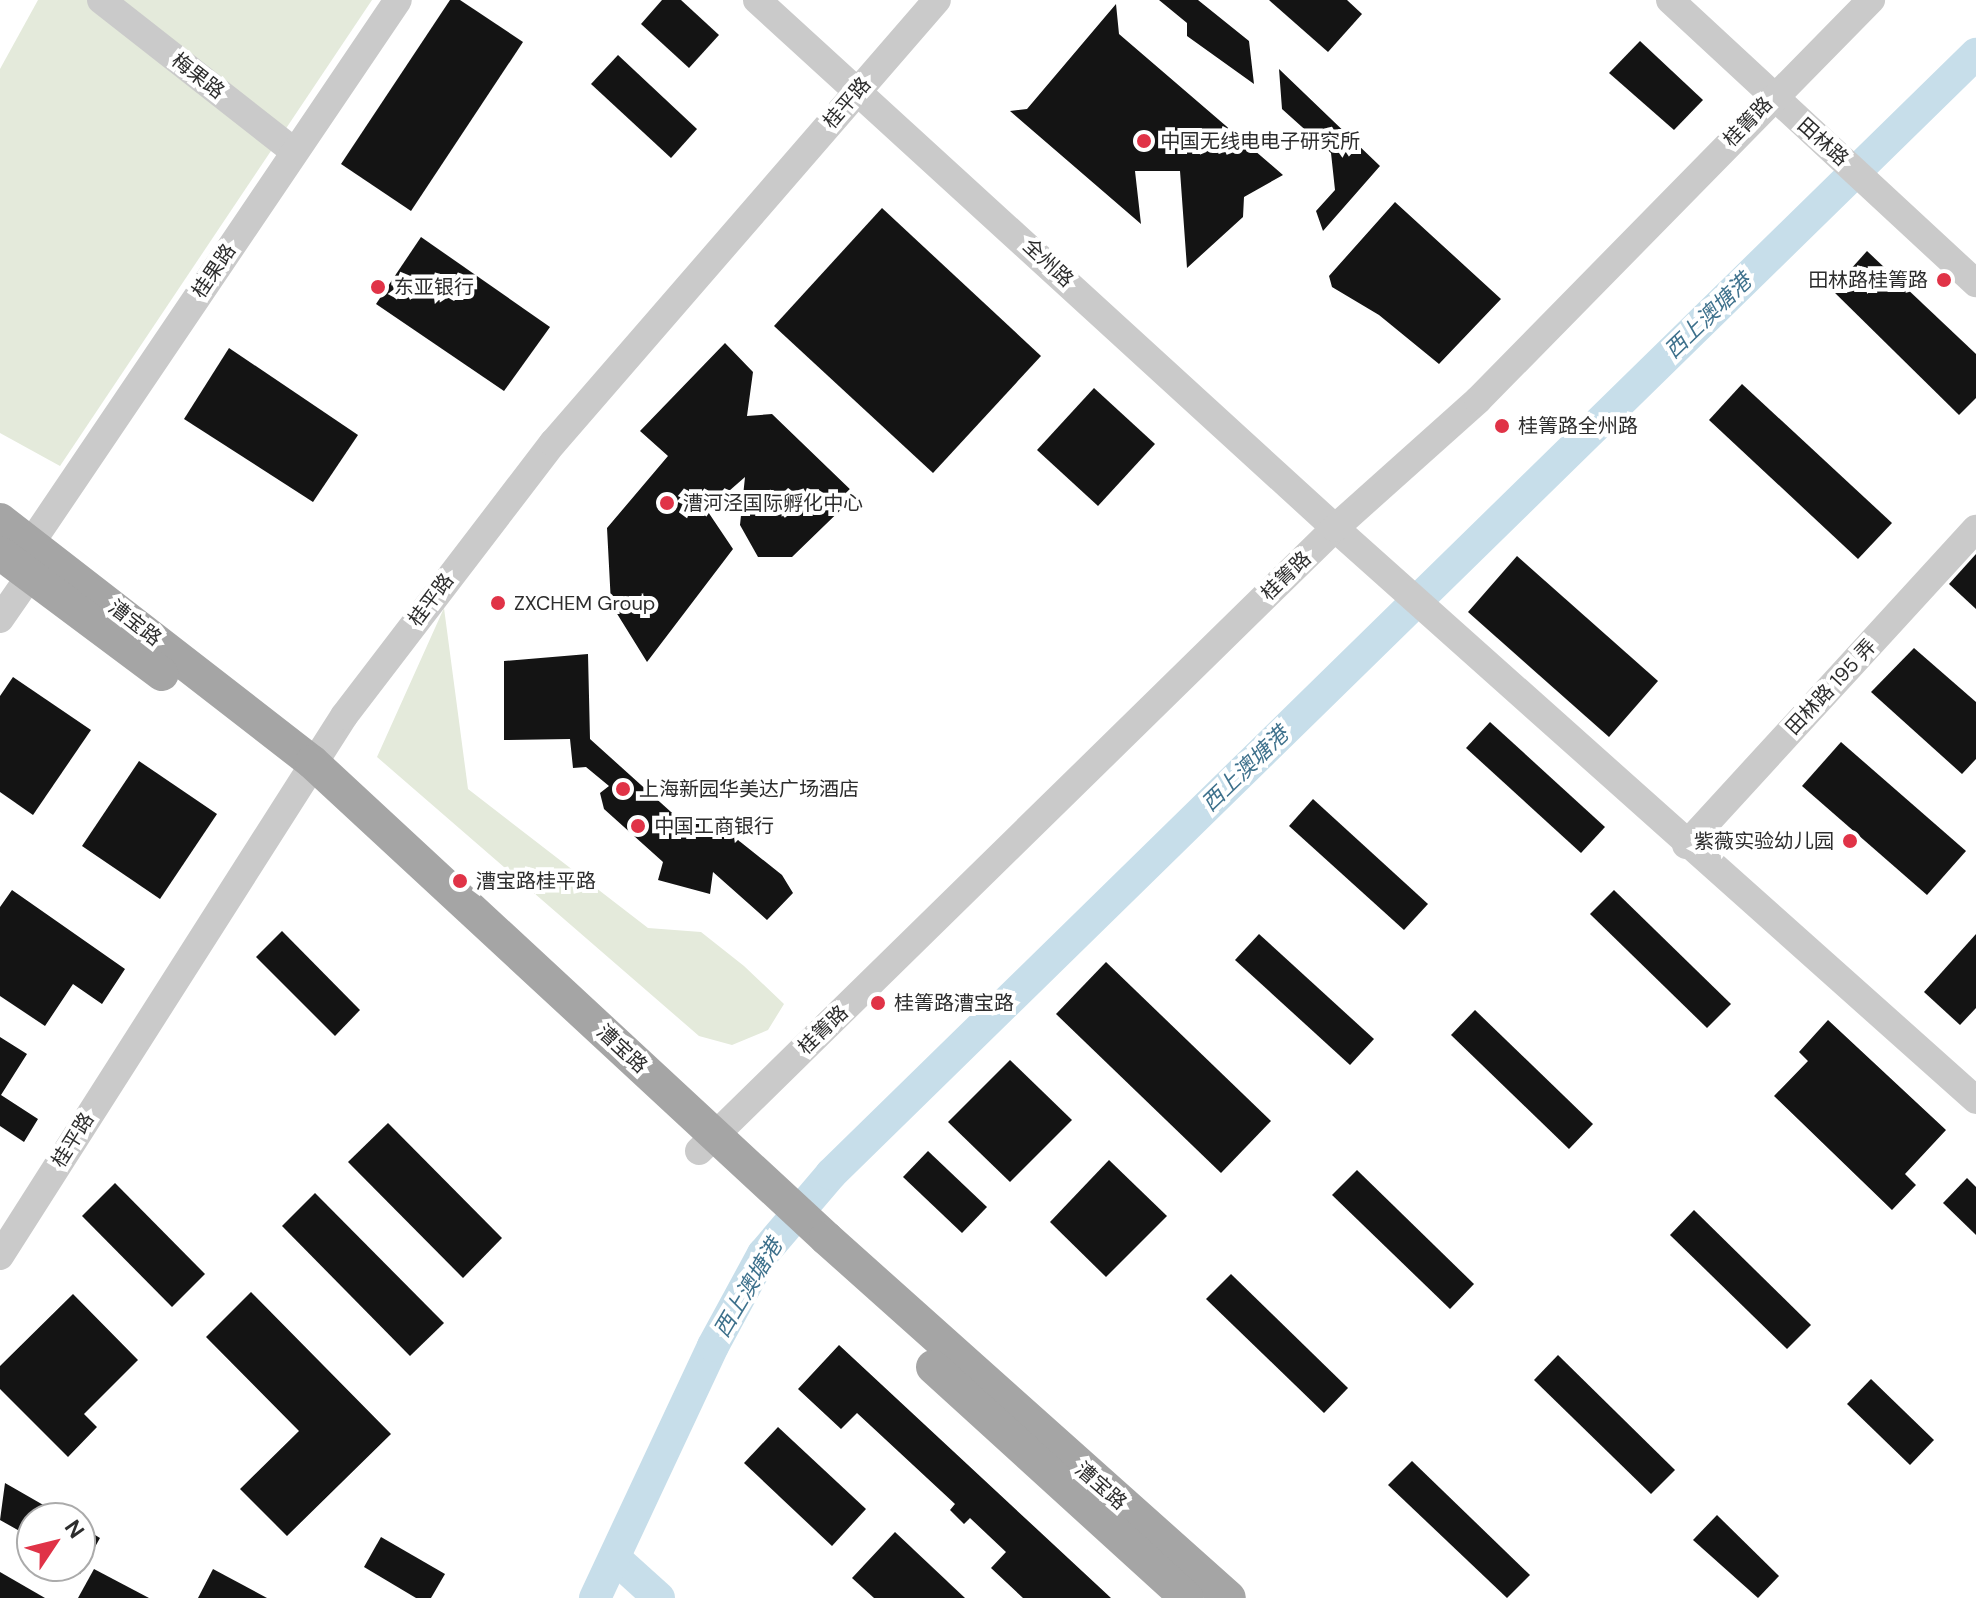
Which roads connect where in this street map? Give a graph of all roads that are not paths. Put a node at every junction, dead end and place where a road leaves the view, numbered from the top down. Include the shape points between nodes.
1 (101, 0) edge
2 (398, 0) edge
3 (757, 0) edge
4 (937, 0) edge
5 (1670, 0) edge
6 (1871, 0) edge
7 (859, 89) junction
8 (1773, 96) junction
9 (295, 152) junction
10 (1976, 283) edge
11 (0, 520) edge
12 (1335, 528) junction
13 (1976, 529) edge
14 (21, 556) edge
15 (0, 619) edge
16 (306, 772) junction
17 (1686, 845) junction
18 (1976, 1100) edge
19 (707, 1143) junction
20 (819, 1248) junction
21 (0, 1256) edge
22 (1187, 1598) edge
23 (1229, 1598) edge

1 - 9 street, 梅果路
2 - 9 street, 桂果路
3 - 7 street, 全州路
4 - 7 street, 桂平路
5 - 8 street, 田林路
6 - 8 street, 桂箐路
7 - 12 street, 全州路
7 - 16 street, 桂平路 via 553,443
8 - 10 street, 田林路
8 - 12 street, 桂箐路 via 1478,400
9 - 14 street, 桂果路
11 - 14 main road, 漕宝路
12 - 17 street, 全州路
12 - 19 street, 桂箐路
13 - 17 street, 田林路 195 弄
14 - 15 street, 桂果路
14 - 16 main road, 漕宝路
16 - 19 main road, 漕宝路
16 - 21 street, 桂平路
17 - 18 street, 全州路
19 - 20 main road, 漕宝路
20 - 22 main road, 漕宝路
20 - 23 main road, 漕宝路

